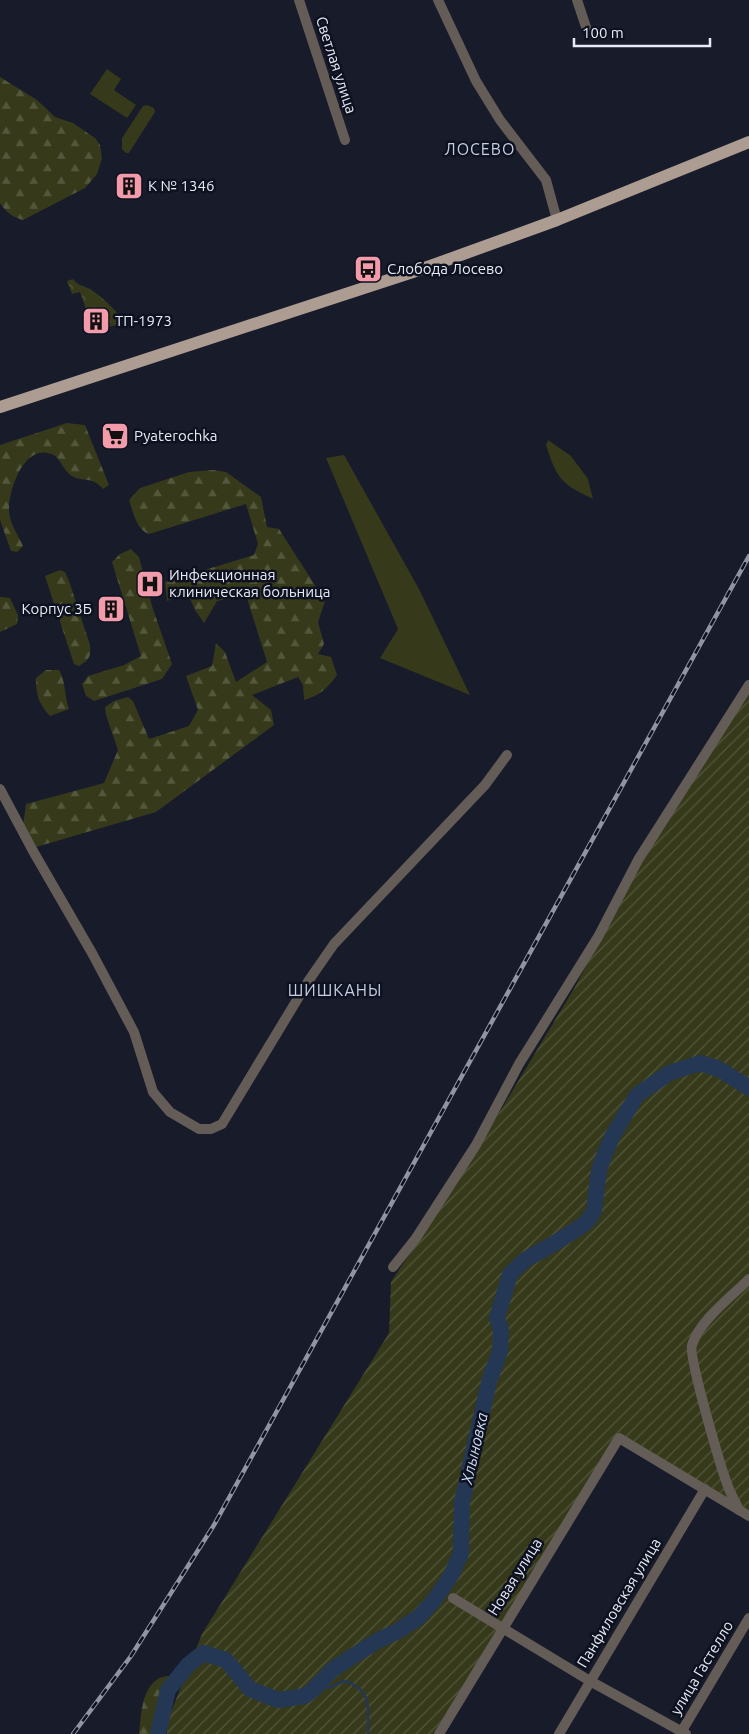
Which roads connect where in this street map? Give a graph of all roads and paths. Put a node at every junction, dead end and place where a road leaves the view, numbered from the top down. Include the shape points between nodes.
1 (299, 0) edge
2 (438, 0) edge
3 (577, 0) edge
4 (586, 27) dead end
5 (345, 140) dead end
6 (749, 142) edge
7 (557, 220) junction
8 (0, 407) edge
9 (749, 685) edge
10 (507, 755) dead end
11 (0, 789) edge
12 (393, 1267) dead end
13 (749, 1279) edge
14 (705, 1488) junction
15 (739, 1511) junction
16 (749, 1516) edge
17 (453, 1598) dead end
18 (749, 1618) edge
19 (502, 1628) junction
20 (590, 1681) junction
21 (682, 1733) edge
22 (439, 1734) edge
23 (559, 1734) edge

1 - 5 street, Светлая улица
2 - 7 street via 476,81 500,120 546,180
3 - 4 street
6 - 7 main road
7 - 8 main road via 401,276
9 - 12 street via 638,860 598,937 519,1064 476,1145 416,1238
10 - 11 street via 485,785 334,944 222,1124 211,1129 199,1129 170,1112 153,1092 134,1032
13 - 15 street via 703,1324 691,1346 717,1451
14 - 15 street
14 - 19 street, Новая улица via 620,1438
14 - 20 street, Панфиловская улица
15 - 16 street
17 - 19 street
18 - 21 street, улица Гастелло
19 - 20 street
19 - 22 street, Новая улица
20 - 21 street
20 - 23 street, Панфиловская улица

